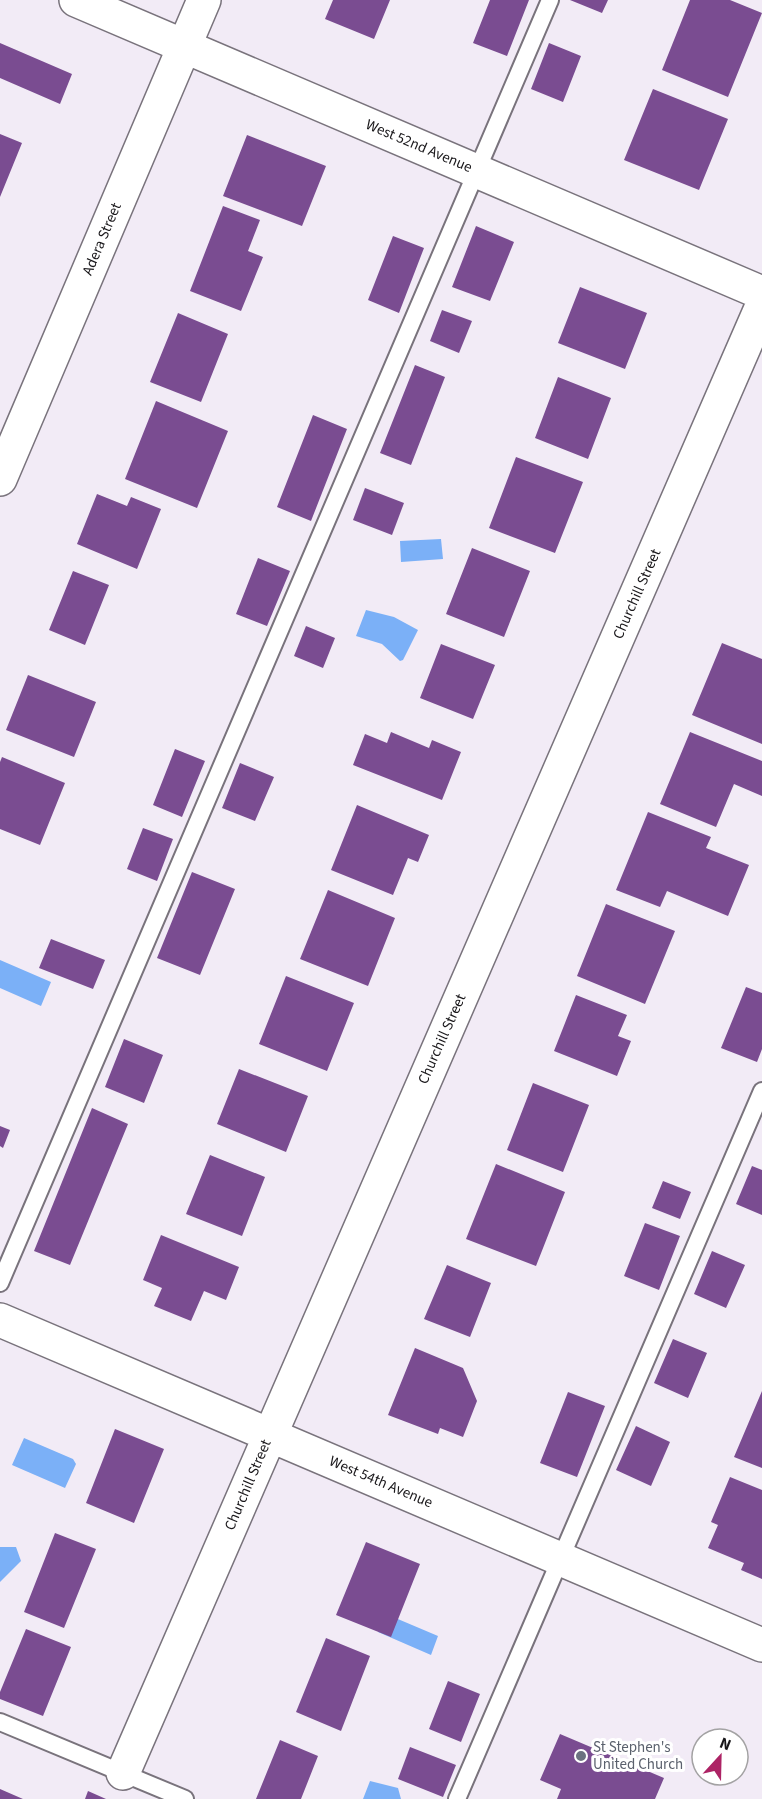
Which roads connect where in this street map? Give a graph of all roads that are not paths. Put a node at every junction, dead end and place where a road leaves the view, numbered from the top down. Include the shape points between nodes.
1 (76, 0) edge
2 (204, 0) edge
3 (550, 0) edge
4 (184, 46) junction
5 (477, 171) junction
6 (762, 293) edge
7 (762, 306) edge
8 (0, 479) edge
9 (762, 1091) edge
10 (0, 1283) edge
11 (0, 1320) edge
12 (269, 1435) junction
13 (561, 1559) junction
14 (762, 1645) edge
15 (0, 1722) edge
16 (123, 1773) junction
17 (185, 1799) edge
18 (457, 1799) edge

1 - 4 street, West 52nd Avenue
2 - 4 street, Adera Street
3 - 5 lane
4 - 5 street, West 52nd Avenue
4 - 8 street, Adera Street
5 - 6 street, West 52nd Avenue
5 - 10 lane
7 - 12 street, Churchill Street
9 - 13 lane
11 - 12 street, West 54th Avenue
12 - 13 street, West 54th Avenue
12 - 16 street, Churchill Street
13 - 14 street, West 54th Avenue
13 - 18 lane
15 - 16 lane
16 - 17 lane

